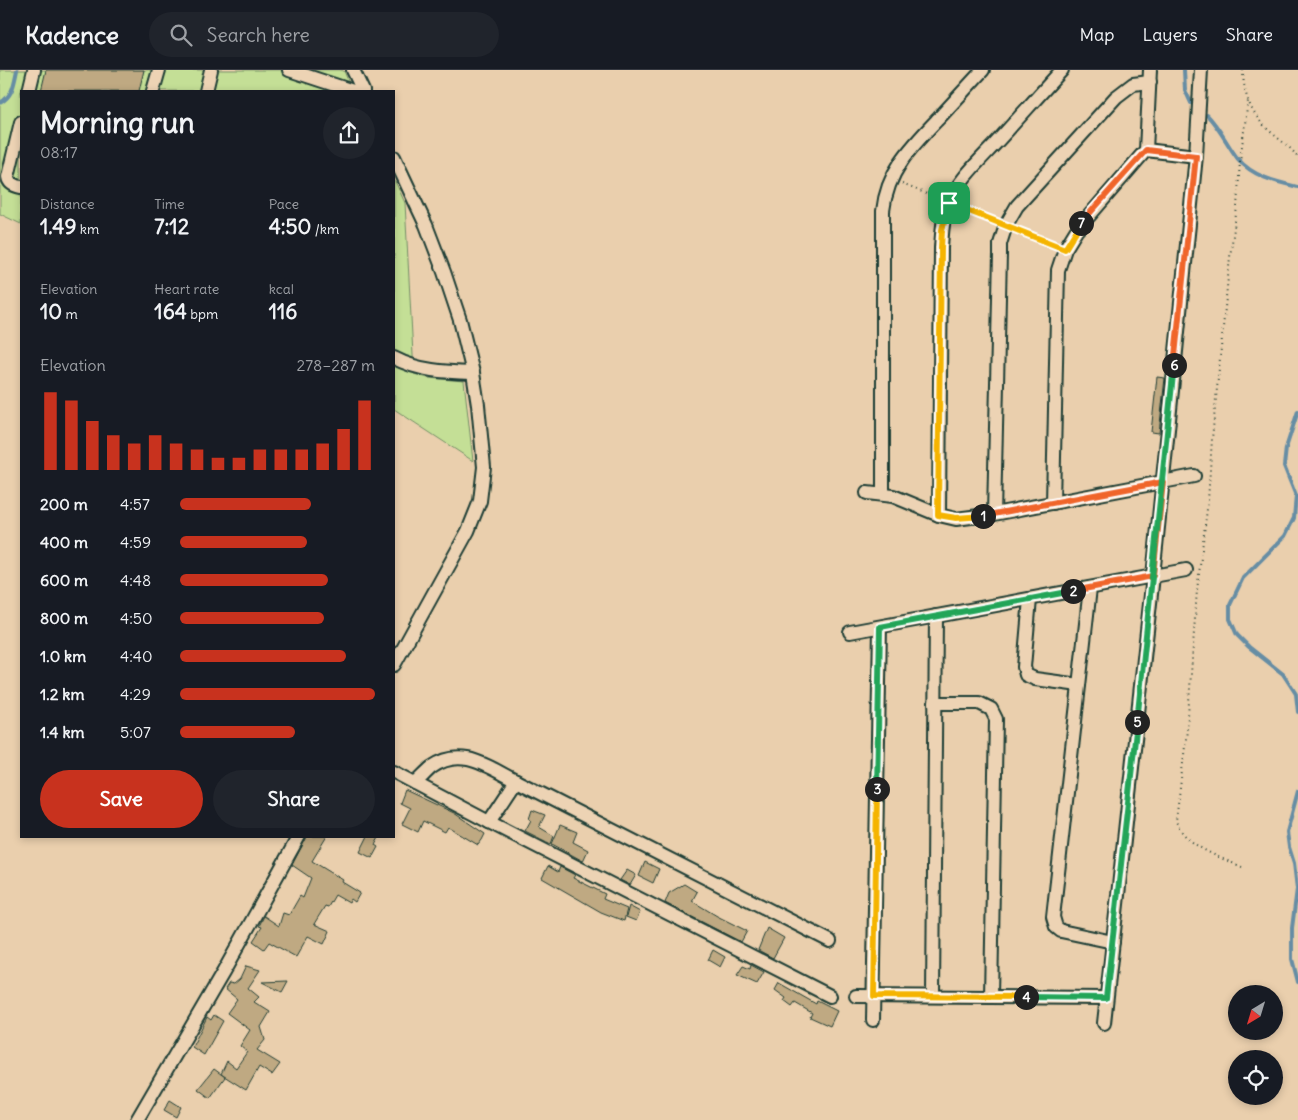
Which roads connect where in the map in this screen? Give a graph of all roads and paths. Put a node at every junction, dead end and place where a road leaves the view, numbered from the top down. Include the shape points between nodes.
1 (34, 70) edge
2 (159, 70) edge
3 (211, 70) edge
4 (289, 70) edge
5 (353, 70) edge
6 (983, 70) edge
7 (1062, 70) edge
8 (1201, 70) edge
9 (1243, 70) edge
10 (1150, 76) edge
11 (29, 90) edge
12 (153, 90) edge
13 (206, 90) edge
14 (350, 90) edge
15 (363, 90) edge
16 (1248, 101) junction
17 (20, 126) edge
18 (1146, 150) junction
19 (1196, 156) junction
20 (1298, 158) edge
21 (395, 159) edge
22 (890, 179) junction
23 (20, 187) edge
24 (949, 203) junction
25 (1006, 225) junction
26 (1065, 249) junction
27 (395, 358) edge
28 (472, 373) junction
29 (1194, 476) dead end
30 (1163, 482) junction
31 (867, 492) dead end
32 (883, 493) junction
33 (1053, 503) junction
34 (994, 514) junction
35 (938, 515) junction
36 (1186, 570) dead end
37 (1153, 576) junction
38 (1090, 588) junction
39 (1030, 599) junction
40 (936, 616) junction
41 (880, 627) junction
42 (850, 632) dead end
43 (395, 663) edge
44 (1080, 685) junction
45 (935, 703) junction
46 (395, 773) edge
47 (516, 781) junction
48 (415, 784) junction
49 (489, 822) junction
50 (298, 838) edge
51 (1242, 867) dead end
52 (830, 941) dead end
53 (1113, 942) junction
54 (830, 996) dead end
55 (856, 996) dead end
56 (874, 996) junction
57 (933, 996) junction
58 (991, 997) junction
59 (1106, 998) junction
60 (873, 1020) dead end
61 (1104, 1023) dead end
62 (138, 1120) edge

1 - 11 street
2 - 12 street
3 - 13 street
4 - 14 street
5 - 15 street
6 - 22 street via 910,149
7 - 24 street via 970,171
8 - 19 street
9 - 16 path
10 - 18 street
10 - 25 street via 1116,97 1026,195
16 - 20 path via 1255,116
16 - 51 path via 1176,820 1189,840
17 - 23 street via 8,177 12,184
18 - 19 street
18 - 26 street via 1082,223
19 - 30 street
21 - 28 street via 444,272 460,320
22 - 24 path
22 - 32 street via 883,211
24 - 25 path
24 - 35 street via 941,248
25 - 26 path
25 - 34 street via 1000,244
26 - 33 street via 1057,280
27 - 28 street via 428,370
28 - 43 street via 484,467 480,501 468,532
29 - 30 street
30 - 33 street
30 - 37 street
31 - 32 street
32 - 35 street
33 - 34 street
34 - 35 street via 956,518
36 - 37 street
37 - 38 street
37 - 53 street
38 - 39 street
38 - 44 street
39 - 40 street
39 - 44 street via 1026,675
40 - 41 street
40 - 45 street
41 - 42 street
41 - 56 street
44 - 53 street via 1054,923 1067,933
45 - 57 street
45 - 58 street via 979,703 991,709 996,719
46 - 48 street
47 - 48 street via 468,758 455,757 432,767
47 - 49 street
47 - 52 street
48 - 49 street
49 - 54 street
50 - 62 street
53 - 59 street
55 - 56 street
56 - 57 street
56 - 60 street
57 - 58 street
58 - 59 street
59 - 61 street

